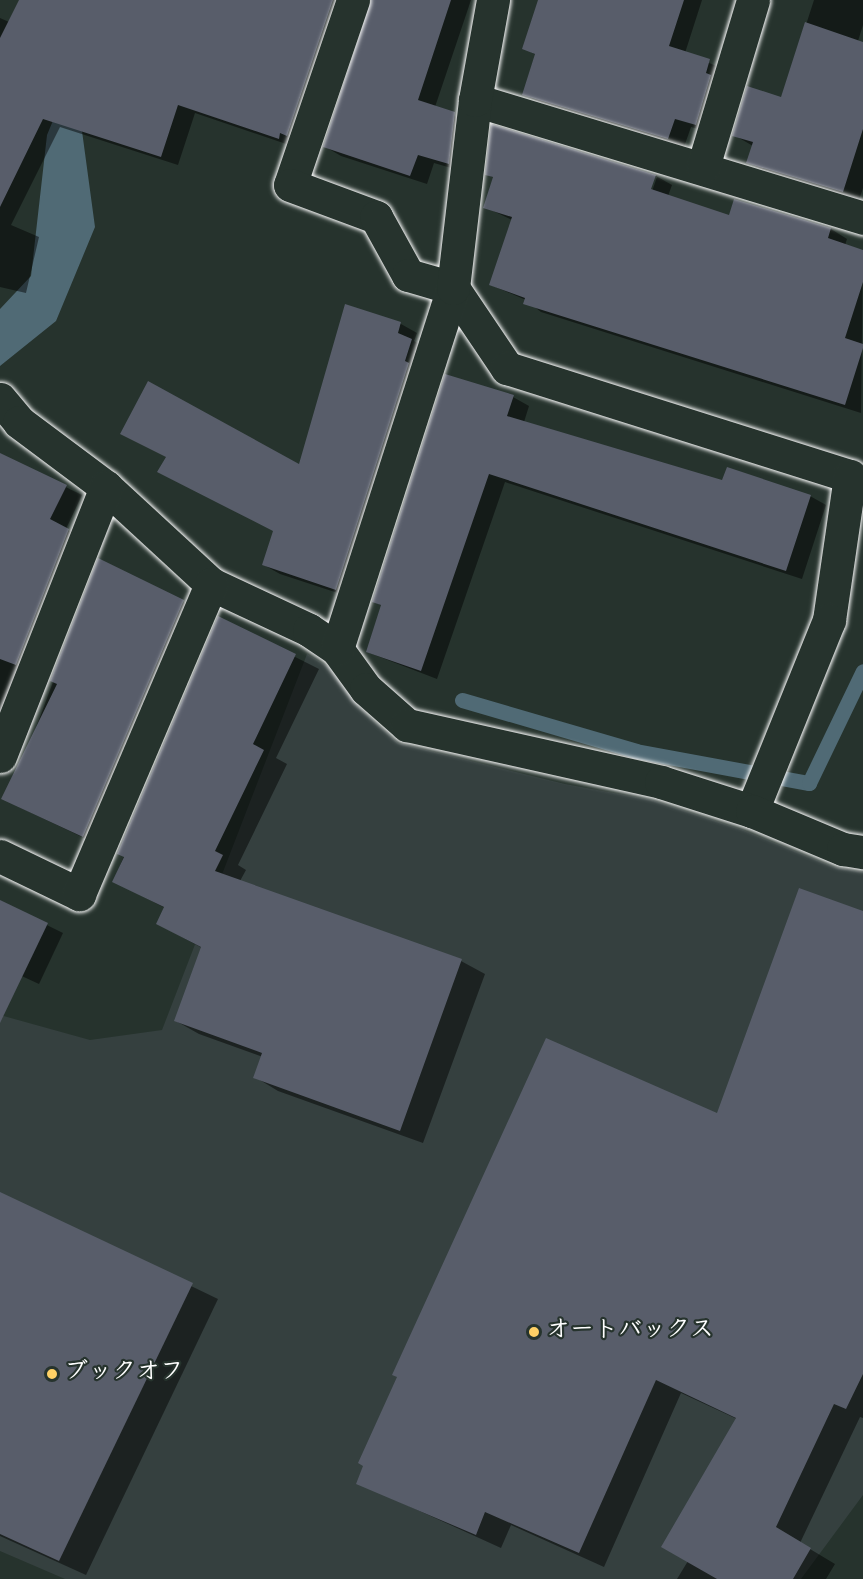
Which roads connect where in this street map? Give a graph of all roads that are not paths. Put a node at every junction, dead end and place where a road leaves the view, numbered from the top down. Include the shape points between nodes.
1 (353, 0) edge
2 (493, 0) edge
3 (753, 0) edge
4 (475, 100) junction
5 (703, 167) junction
6 (863, 218) edge
7 (453, 288) junction
8 (0, 399) edge
9 (106, 487) junction
10 (212, 584) junction
11 (337, 649) junction
12 (0, 756) edge
13 (752, 812) junction
14 (863, 852) edge
15 (0, 856) edge

1 - 7 street via 290,185 376,217 408,275
2 - 4 street
3 - 5 street
4 - 5 street
4 - 7 street
5 - 6 street
7 - 11 street
7 - 13 street via 507,368 850,476 829,620
8 - 9 street via 19,422
9 - 10 street
9 - 12 street
10 - 11 street via 309,630
10 - 15 street via 79,894
11 - 13 street via 366,688 407,725 661,782
13 - 14 street via 843,849

